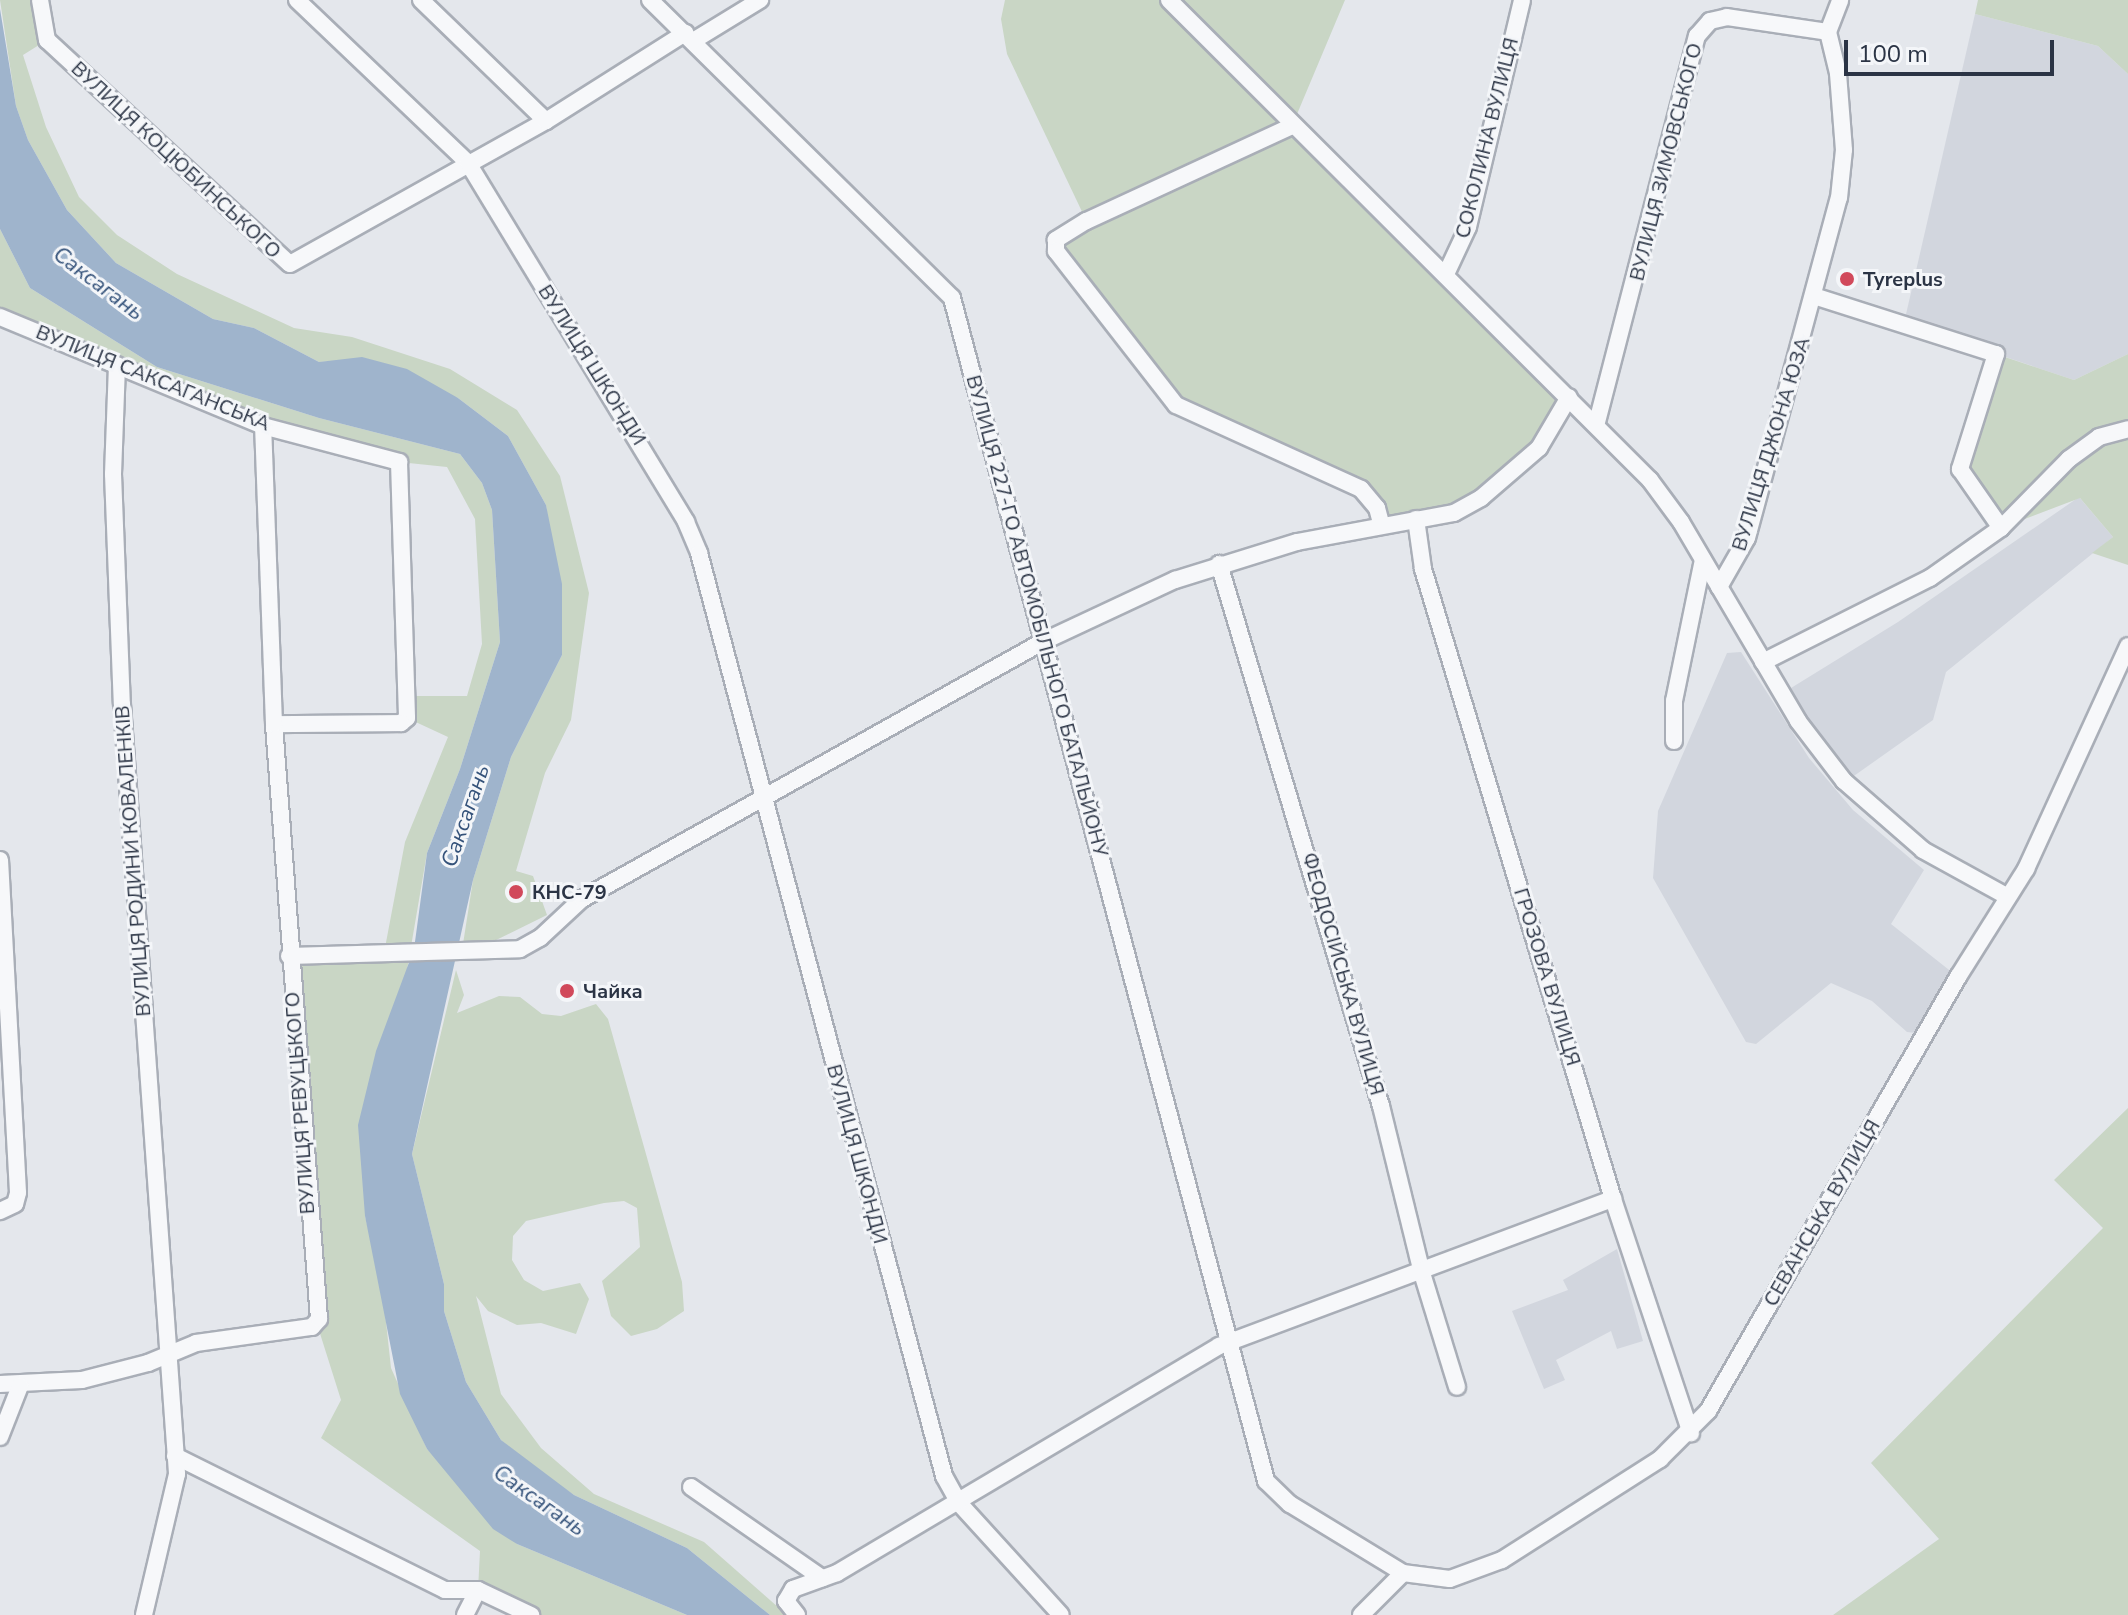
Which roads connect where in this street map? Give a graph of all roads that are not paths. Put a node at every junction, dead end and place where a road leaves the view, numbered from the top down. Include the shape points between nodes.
1 (40, 0) edge
2 (297, 0) edge
3 (421, 0) edge
4 (650, 0) edge
5 (760, 0) edge
6 (1169, 0) edge
7 (1522, 0) edge
8 (1840, 0) edge
9 (1828, 32) junction
10 (689, 37) junction
11 (546, 121) junction
12 (1292, 126) junction
13 (468, 163) junction
14 (1446, 274) junction
15 (1814, 296) junction
16 (0, 317) edge
17 (117, 365) junction
18 (1569, 397) junction
19 (1597, 422) junction
20 (263, 426) junction
21 (2128, 429) edge
22 (1416, 519) junction
23 (1381, 523) junction
24 (2001, 528) junction
25 (1703, 560) junction
26 (1219, 564) junction
27 (1719, 587) junction
28 (1044, 641) junction
29 (2128, 646) edge
30 (1763, 662) junction
31 (274, 724) junction
32 (1674, 741) dead end
33 (764, 802) junction
34 (0, 860) edge
35 (2008, 897) junction
36 (289, 956) junction
37 (1613, 1199) junction
38 (0, 1211) edge
39 (1422, 1273) junction
40 (1227, 1345) junction
41 (164, 1356) junction
42 (0, 1384) edge
43 (20, 1386) junction
44 (1457, 1387) dead end
45 (1691, 1433) junction
46 (0, 1437) edge
47 (175, 1456) junction
48 (691, 1487) dead end
49 (959, 1503) junction
50 (1403, 1573) junction
51 (822, 1578) junction
52 (478, 1590) junction
53 (144, 1615) edge
54 (465, 1615) edge
55 (531, 1615) edge
56 (797, 1615) edge
57 (1061, 1615) edge
58 (1361, 1615) edge

1 - 13 street, ВУЛИЦЯ КОЦЮБИНСЬКОГО via 47,40 290,264
2 - 13 street, ВУЛИЦЯ ШКОНДИ
3 - 11 street
4 - 10 street, ВУЛИЦЯ 227-ГО АВТОМОБІЛЬНОГО БАТАЛЬЙОНУ
5 - 10 street
6 - 12 street
7 - 14 street, СОКОЛИНА ВУЛИЦЯ via 1468,227
8 - 9 street
9 - 15 street, ВУЛИЦЯ ДЖОНА ЮЗА via 1838,73 1844,150 1839,198
9 - 19 street, ВУЛИЦЯ ЗИМОВСЬКОГО via 1727,17 1710,21 1697,36
10 - 11 street
10 - 28 street, ВУЛИЦЯ 227-ГО АВТОМОБІЛЬНОГО БАТАЛЬЙОНУ via 952,298
11 - 13 street
12 - 14 street
12 - 23 street via 1086,221 1056,240 1056,251 1176,405 1361,489 1377,508
13 - 33 street, ВУЛИЦЯ ШКОНДИ via 686,522 699,553
14 - 18 street
15 - 24 street via 1996,354 1960,469
15 - 27 street, ВУЛИЦЯ ДЖОНА ЮЗА via 1747,538
16 - 17 street, ВУЛИЦЯ САКСАГАНСЬКА
17 - 20 street, ВУЛИЦЯ САКСАГАНСЬКА
17 - 41 street, ВУЛИЦЯ РОДИНИ КОВАЛЕНКІВ via 113,474 122,704
18 - 19 street
18 - 22 street via 1539,448 1481,498 1454,513
19 - 25 street via 1650,480
20 - 31 street, ВУЛИЦЯ РЕВУЦЬКОГО
20 - 31 street, ВУЛИЦЯ САКСАГАНСЬКА via 399,462 407,718 401,723
21 - 24 street via 2099,437 2069,459
22 - 23 street
22 - 37 street, ГРОЗОВА ВУЛИЦЯ via 1423,569
23 - 26 street
24 - 30 street via 1899,597
25 - 27 street
25 - 32 street via 1674,701
26 - 28 street
26 - 39 street, ФЕОДОСІЙСЬКА ВУЛИЦЯ via 1381,1106
27 - 30 street
28 - 33 street
28 - 40 street, ВУЛИЦЯ 227-ГО АВТОМОБІЛЬНОГО БАТАЛЬЙОНУ
29 - 35 street, СЕВАНСЬКА ВУЛИЦЯ via 2034,854
30 - 35 street via 1798,721 1869,806 1923,850
31 - 36 street, ВУЛИЦЯ РЕВУЦЬКОГО
33 - 36 street via 572,907 553,928 520,949
33 - 49 street, ВУЛИЦЯ ШКОНДИ via 938,1456
34 - 38 street via 18,1193 15,1204
35 - 45 street, СЕВАНСЬКА ВУЛИЦЯ
36 - 41 street, ВУЛИЦЯ РЕВУЦЬКОГО via 317,1324 196,1343
37 - 39 street
37 - 45 street, ГРОЗОВА ВУЛИЦЯ
39 - 40 street
39 - 44 street, ФЕОДОСІЙСЬКА ВУЛИЦЯ
40 - 49 street
40 - 50 street, ВУЛИЦЯ 227-ГО АВТОМОБІЛЬНОГО БАТАЛЬЙОНУ via 1266,1481 1275,1493
41 - 43 street via 82,1380
41 - 47 street, ВУЛИЦЯ РОДИНИ КОВАЛЕНКІВ
42 - 43 street
43 - 46 street
45 - 50 street, СЕВАНСЬКА ВУЛИЦЯ via 1621,1487 1502,1560 1450,1579
47 - 52 street via 445,1590
47 - 53 street, ВУЛИЦЯ РОДИНИ КОВАЛЕНКІВ via 175,1498
48 - 51 street
49 - 51 street
49 - 57 street, ВУЛИЦЯ ШКОНДИ
50 - 58 street
51 - 56 street via 789,1592 787,1605
52 - 54 street
52 - 55 street

